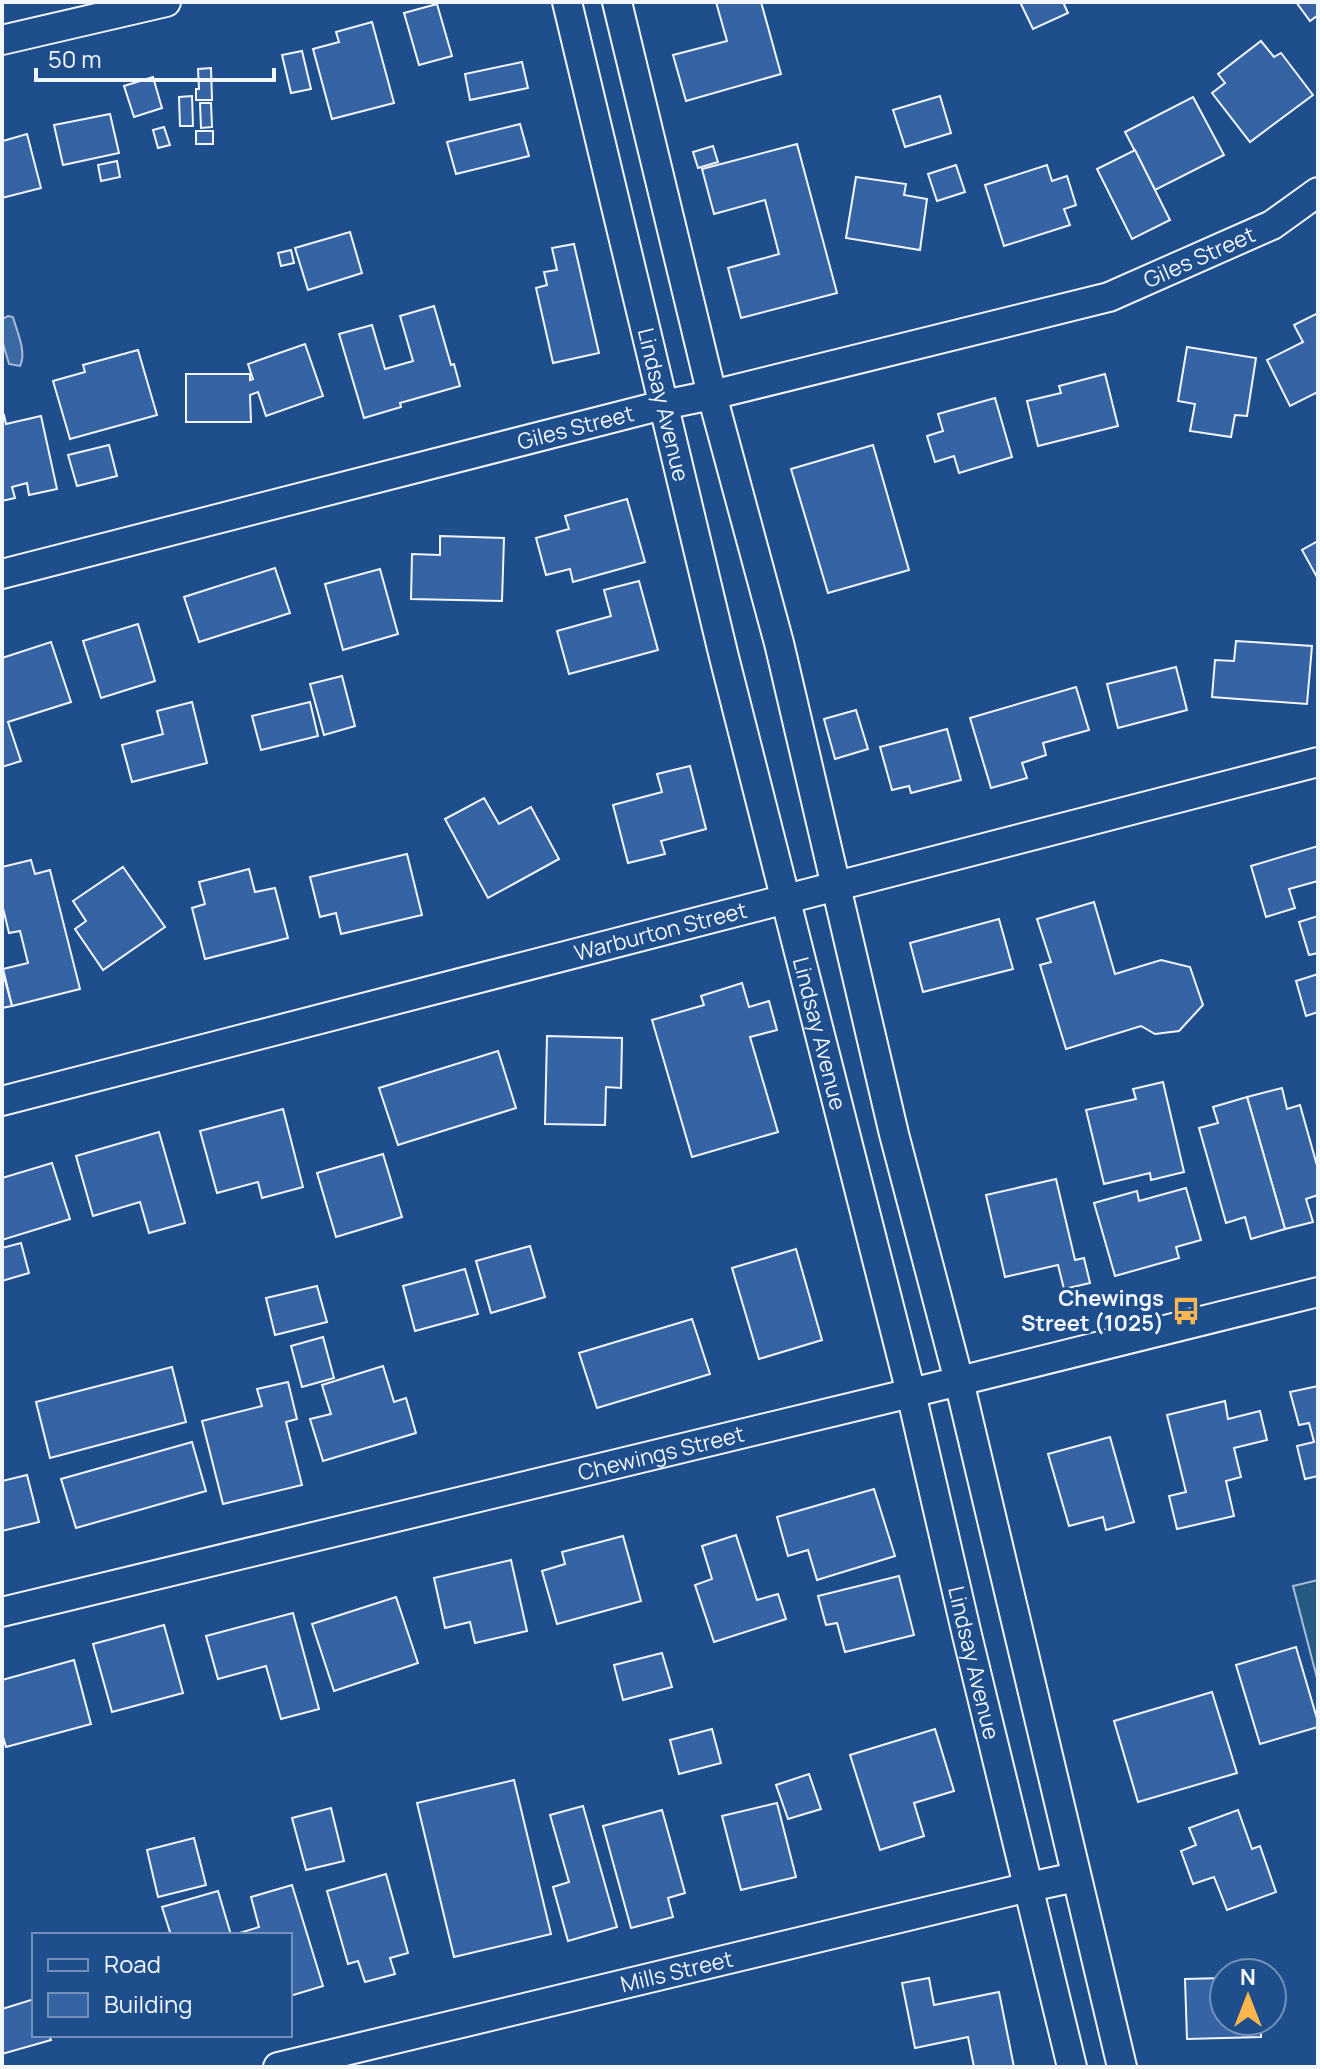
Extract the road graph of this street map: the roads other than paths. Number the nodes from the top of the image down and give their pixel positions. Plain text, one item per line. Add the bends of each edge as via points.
1 (166, 2) edge
2 (567, 2) edge
3 (617, 2) edge
4 (2, 40) edge
5 (1318, 192) edge
6 (712, 395) junction
7 (663, 405) junction
8 (2, 574) edge
9 (1318, 762) edge
10 (836, 885) junction
11 (787, 898) junction
12 (2, 1101) edge
13 (1318, 1292) edge
14 (959, 1381) junction
15 (911, 1393) junction
16 (2, 1612) edge
17 (1076, 1877) junction
18 (1029, 1887) junction
19 (278, 2067) edge
20 (1072, 2067) edge
21 (1122, 2067) edge

1 - 4 street
2 - 7 street, Lindsay Avenue
3 - 6 street
5 - 6 street, Giles Street via 1272,225 1109,297
6 - 7 street, Giles Street
6 - 10 street via 779,643
7 - 8 street, Giles Street
7 - 11 street, Lindsay Avenue
9 - 10 street, Warburton Street
10 - 11 street, Warburton Street
10 - 14 street
11 - 12 street, Warburton Street
11 - 15 street, Lindsay Avenue
13 - 14 street, Chewings Street
14 - 15 street, Chewings Street
14 - 17 street
15 - 16 street, Chewings Street
15 - 18 street, Lindsay Avenue
17 - 18 street, Mills Street
17 - 21 street
18 - 19 street, Mills Street
18 - 20 street, Lindsay Avenue

